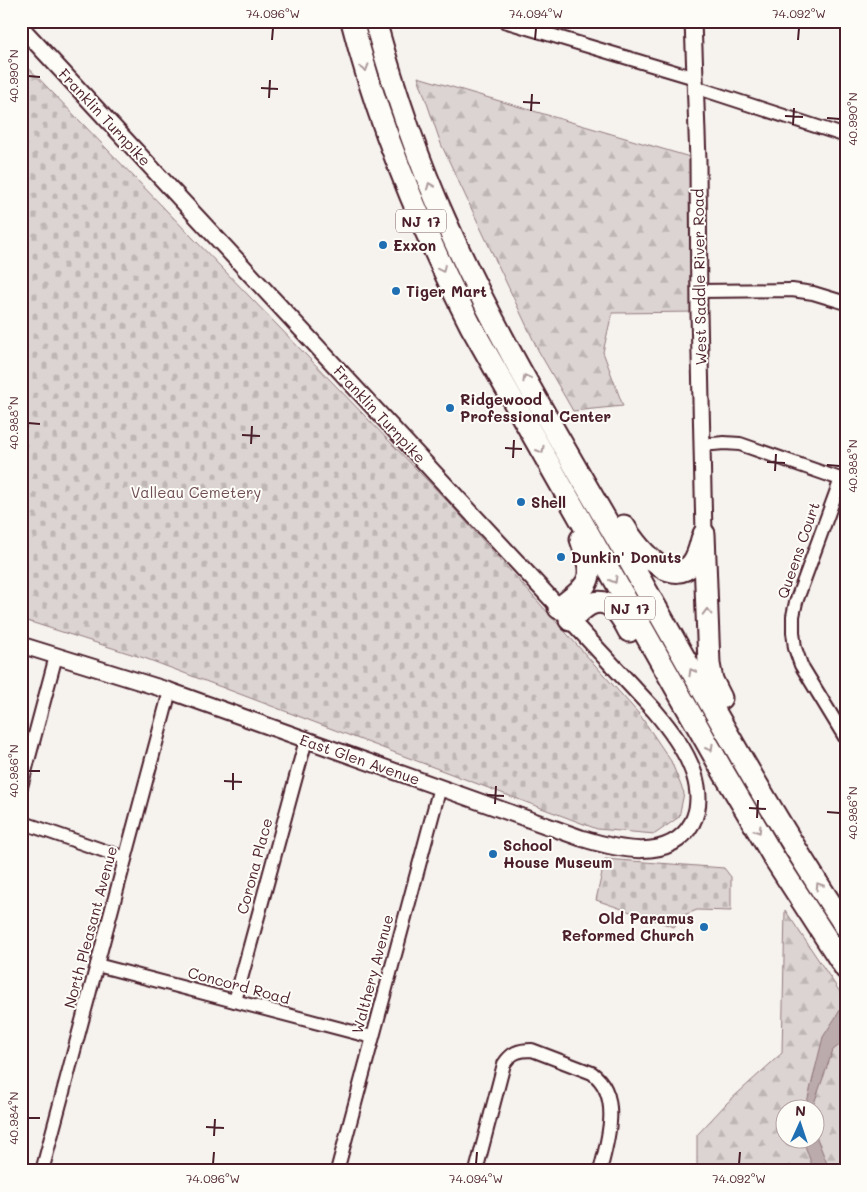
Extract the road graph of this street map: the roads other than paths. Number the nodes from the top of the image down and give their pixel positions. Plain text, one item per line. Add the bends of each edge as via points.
1 (352, 21) edge
2 (375, 21) edge
3 (504, 21) edge
4 (693, 21) edge
5 (21, 27) edge
6 (695, 83) junction
7 (846, 136) edge
8 (699, 291) junction
9 (846, 303) edge
10 (702, 445) junction
11 (571, 458) junction
12 (843, 480) edge
13 (564, 492) junction
14 (704, 534) junction
15 (565, 614) junction
16 (21, 644) edge
17 (56, 656) junction
18 (170, 691) junction
19 (696, 724) junction
20 (846, 739) edge
21 (306, 740) junction
22 (21, 787) edge
23 (440, 787) junction
24 (760, 790) junction
25 (693, 821) joint
26 (21, 822) edge
27 (125, 858) junction
28 (846, 927) edge
29 (97, 965) junction
30 (844, 967) edge
31 (235, 1001) junction
32 (372, 1037) junction
33 (603, 1170) edge
34 (43, 1171) edge
35 (337, 1171) edge
36 (476, 1171) edge

1 -> 13 highway, NJ 17 via 383,125 429,240 480,342
11 -> 2 highway, NJ 17 via 487,307 445,221 410,132
3 - 6 street
4 - 6 street, West Saddle River Road
5 - 15 street, Franklin Turnpike
6 - 7 street
6 - 8 street, West Saddle River Road
8 - 9 street via 792,290
8 - 10 street, West Saddle River Road
10 - 12 street via 740,444
10 - 14 street, West Saddle River Road
11 - 14 highway via 634,542 648,558 663,568 680,571 690,566
24 -> 11 highway, NJ 17
12 - 20 street, Queens Court via 796,602 793,632 801,665
13 - 15 highway via 590,569 584,588
13 -> 19 highway, NJ 17
24 -> 14 highway via 738,726 710,672
15 - 19 highway via 594,603 614,610 626,624 652,670
15 - 25 street, Franklin Turnpike via 644,698 679,744 696,782 698,805
16 - 17 street, East Glen Avenue
17 - 18 street, East Glen Avenue
17 - 22 street
18 - 21 street, East Glen Avenue
18 - 27 street, North Pleasant Avenue
19 -> 30 highway, NJ 17 via 758,831
21 - 23 street, East Glen Avenue
21 - 31 street, Corona Place
23 - 25 street, East Glen Avenue via 581,838 630,849 671,844 686,832
23 - 32 street, Walthery Avenue
28 -> 24 highway, NJ 17
26 - 27 street
27 - 29 street, North Pleasant Avenue
29 - 31 street, Concord Road
29 - 34 street, North Pleasant Avenue
31 - 32 street, Concord Road
32 - 35 street, Walthery Avenue
33 - 36 street via 609,1139 610,1104 600,1078 532,1050 522,1050 514,1052 504,1064

